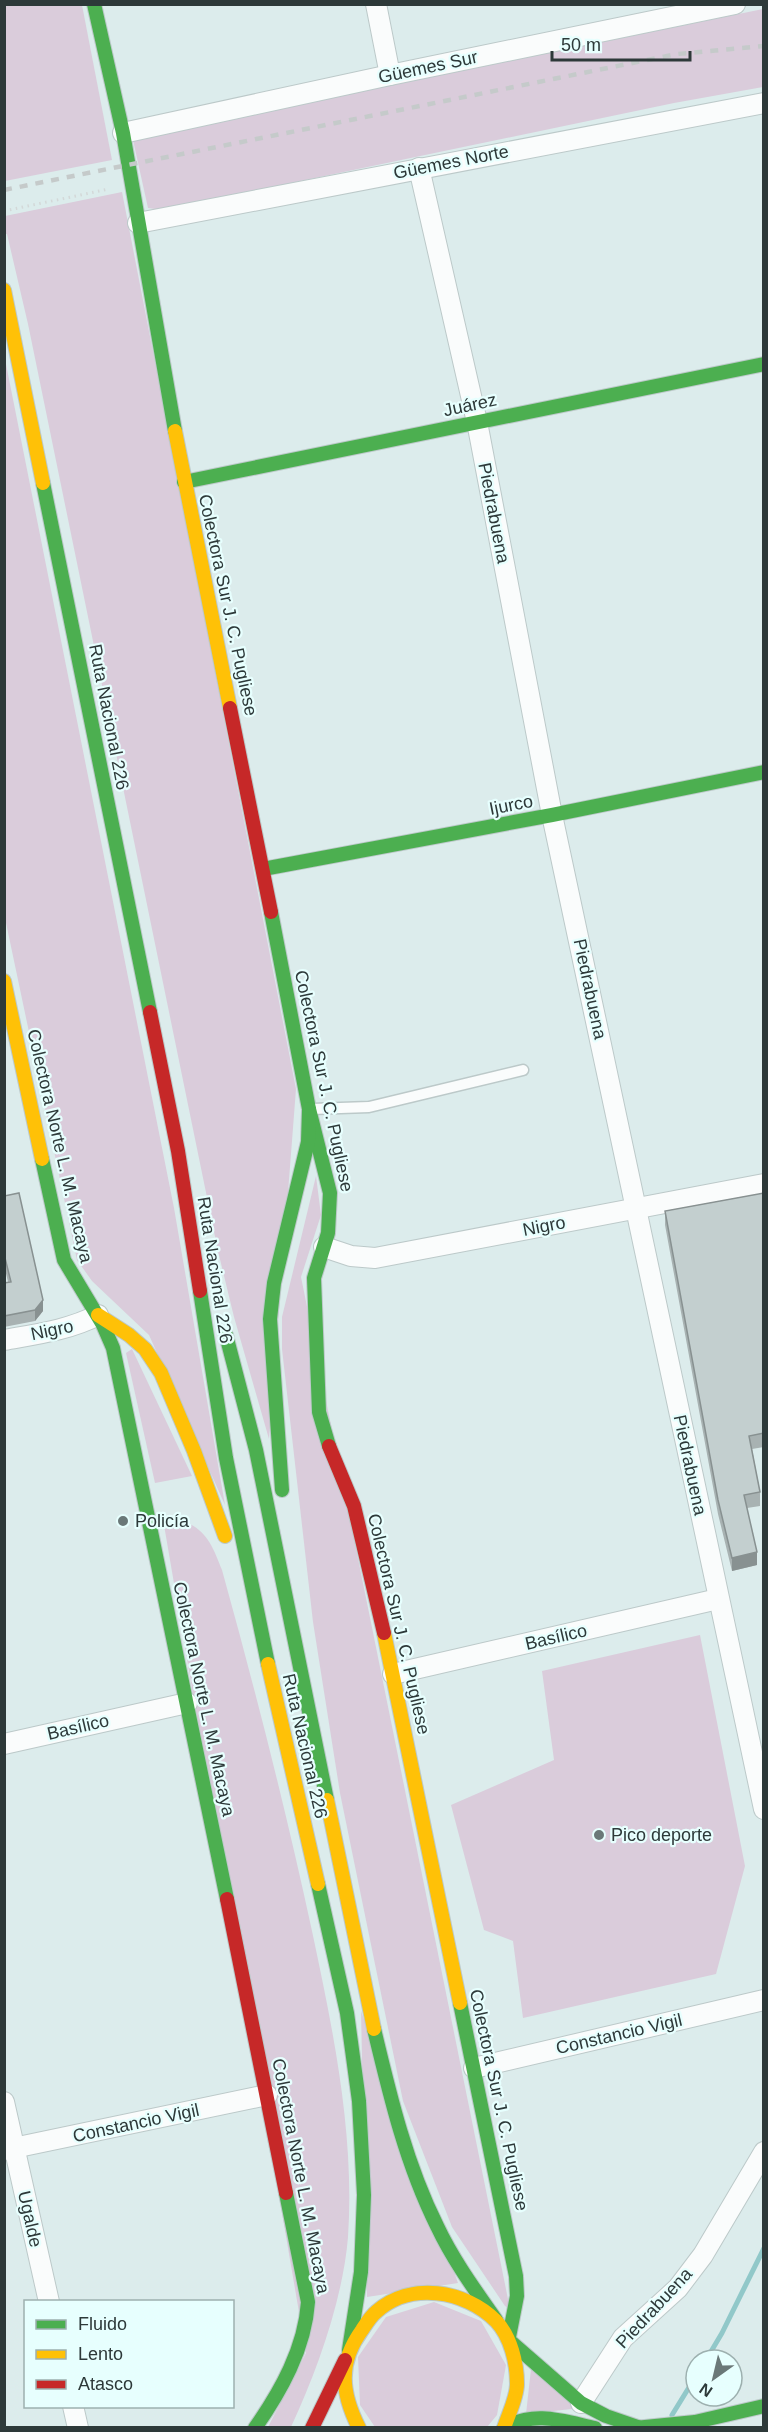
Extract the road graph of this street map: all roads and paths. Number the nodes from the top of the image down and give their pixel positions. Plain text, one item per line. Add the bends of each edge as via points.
1 (94, 4) edge
2 (376, 4) edge
3 (735, 4) edge
4 (390, 75) junction
5 (764, 103) edge
6 (123, 133) junction
7 (419, 168) junction
8 (132, 184) junction
9 (4, 211) edge
10 (138, 223) junction
11 (4, 290) edge
12 (764, 364) edge
13 (477, 422) junction
14 (184, 482) junction
15 (764, 772) edge
16 (552, 815) junction
17 (263, 869) junction
18 (4, 981) edge
19 (522, 1070) dead end
20 (309, 1109) junction
21 (178, 1151) junction
22 (764, 1184) edge
23 (637, 1209) junction
24 (324, 1247) junction
25 (214, 1289) dead end
26 (98, 1315) junction
27 (223, 1323) dead end
28 (4, 1340) edge
29 (718, 1599) junction
30 (294, 1647) junction
31 (266, 1656) junction
32 (393, 1674) junction
33 (187, 1703) junction
34 (4, 1744) edge
35 (764, 1809) edge
36 (764, 2000) edge
37 (474, 2068) junction
38 (267, 2095) junction
39 (4, 2102) edge
40 (9, 2149) edge
41 (764, 2152) edge
42 (49, 2300) edge
43 (496, 2320) junction
44 (510, 2340) junction
45 (348, 2354) junction
46 (581, 2403) junction
47 (764, 2406) edge
48 (73, 2408) edge
49 (78, 2427) edge
50 (255, 2427) edge
51 (312, 2427) edge
52 (359, 2427) edge
53 (504, 2427) edge
54 (595, 2427) edge
55 (636, 2427) edge

1 - 6 main road, Colectora Sur J. C. Pugliese
2 - 4 street
3 - 4 street, Güemes Sur
4 - 6 street, Güemes Sur
5 - 7 street, Güemes Norte
6 - 8 main road, Colectora Sur J. C. Pugliese
7 - 10 street, Güemes Norte
7 - 13 street, Piedrabuena
8 - 9 path
8 - 10 main road, Colectora Sur J. C. Pugliese
10 - 14 main road, Colectora Sur J. C. Pugliese
11 - 21 main road, Ruta Nacional 226
12 - 13 main road, Juárez
13 - 14 main road, Juárez
13 - 16 street, Piedrabuena
14 - 17 main road, Colectora Sur J. C. Pugliese
15 - 16 main road, Ijurco
16 - 17 main road, Ijurco
16 - 23 street, Piedrabuena
17 - 20 main road, Colectora Sur J. C. Pugliese
18 - 26 main road, Colectora Norte L. M. Macaya via 64,1260 72,1280
19 - 20 lane via 369,1107
20 - 24 main road, Colectora Sur J. C. Pugliese via 330,1193
20 - 30 main road via 306,1152 274,1283 270,1319
21 - 25 main road, Ruta Nacional 226
21 - 31 main road, Ruta Nacional 226 via 226,1458
22 - 23 street, Nigro
23 - 24 street, Nigro via 375,1258 351,1256
23 - 29 street, Piedrabuena
24 - 32 main road, Colectora Sur J. C. Pugliese via 314,1278 319,1412 361,1527
26 - 28 street, Nigro via 64,1328
26 - 31 main road via 145,1349 161,1373 194,1451
26 - 33 main road, Colectora Norte L. M. Macaya via 112,1348
27 - 30 main road, Ruta Nacional 226 via 256,1450
29 - 32 street, Basílico
29 - 35 street, Piedrabuena
30 - 43 main road, Ruta Nacional 226 via 370,2013 398,2124 432,2215
31 - 45 main road, Ruta Nacional 226 via 347,2013 359,2100 364,2235
32 - 37 main road, Colectora Sur J. C. Pugliese
33 - 34 street, Basílico
33 - 38 main road, Colectora Norte L. M. Macaya
36 - 37 street, Constancio Vigil
37 - 44 main road, Colectora Sur J. C. Pugliese via 516,2276
38 - 40 street, Constancio Vigil
38 - 50 main road, Colectora Norte L. M. Macaya via 309,2312 302,2342
39 - 40 street, Ugalde
40 - 42 street, Ugalde
41 - 46 street, Piedrabuena via 703,2255 678,2288 623,2338
43 - 44 main road, Ruta Nacional 226
43 - 45 main road, Ruta Nacional 226 via 478,2305 458,2296 436,2291 413,2293 392,2300 373,2313 358,2330
44 - 46 main road
44 - 53 main road, Ruta Nacional 226 via 518,2386
45 - 51 main road
45 - 52 main road, Ruta Nacional 226 via 346,2395
46 - 55 main road
47 - 55 main road via 695,2422
48 - 49 street
53 - 54 main road via 542,2417

